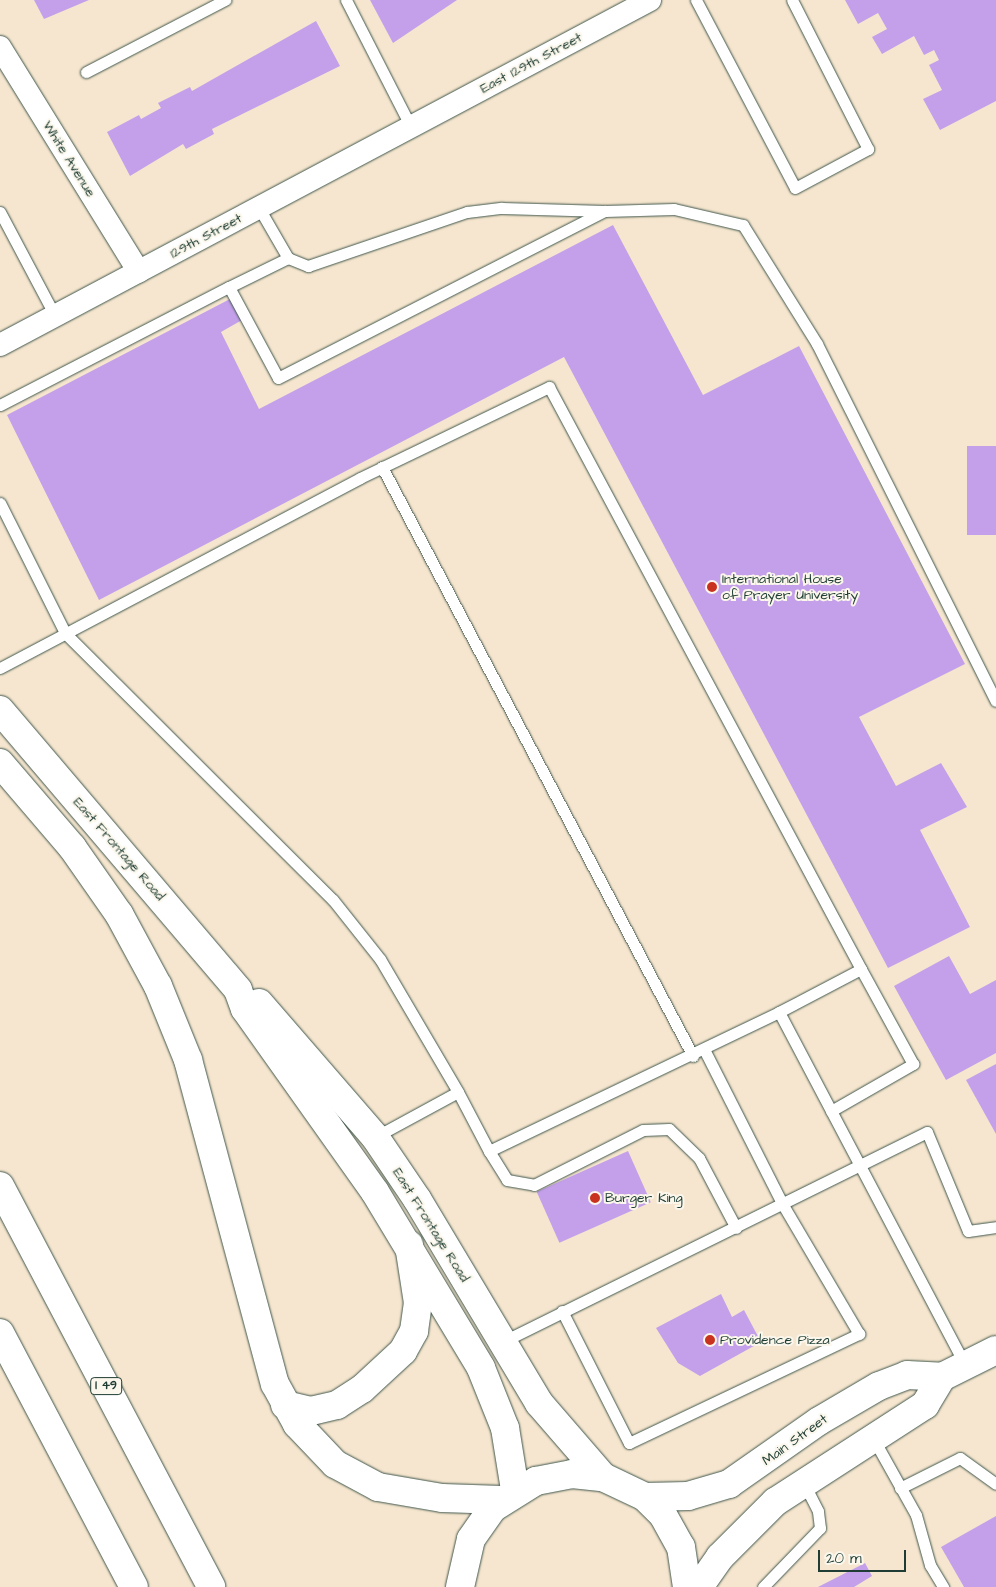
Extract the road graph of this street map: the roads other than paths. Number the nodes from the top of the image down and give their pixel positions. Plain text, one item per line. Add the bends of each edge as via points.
1 (225, 0) edge
2 (346, 0) edge
3 (650, 0) edge
4 (696, 0) edge
5 (792, 0) edge
6 (0, 47) edge
7 (86, 72) dead end
8 (411, 127) junction
9 (259, 208) junction
10 (605, 211) junction
11 (0, 212) edge
12 (288, 258) junction
13 (139, 272) junction
14 (229, 287) junction
15 (55, 316) junction
16 (0, 345) edge
17 (0, 405) edge
18 (382, 468) junction
19 (0, 503) edge
20 (65, 633) junction
21 (0, 668) edge
22 (996, 701) edge
23 (0, 710) edge
24 (0, 762) edge
25 (861, 969) junction
26 (238, 990) junction
27 (779, 1012) junction
28 (705, 1050) junction
29 (693, 1056) junction
30 (458, 1092) junction
31 (831, 1111) junction
32 (375, 1137) junction
33 (489, 1151) junction
34 (860, 1167) junction
35 (0, 1186) edge
36 (783, 1205) junction
37 (996, 1227) edge
38 (736, 1228) junction
39 (409, 1245) junction
40 (562, 1311) junction
41 (0, 1334) edge
42 (502, 1342) junction
43 (996, 1350) edge
44 (953, 1371) junction
45 (285, 1405) junction
46 (872, 1436) junction
47 (603, 1477) junction
48 (803, 1480) junction
49 (996, 1484) edge
50 (900, 1488) junction
51 (509, 1495) junction
52 (645, 1498) junction
53 (461, 1576) edge
54 (134, 1587) edge
55 (211, 1587) edge
56 (444, 1587) edge
57 (687, 1587) edge
58 (698, 1587) edge
59 (763, 1587) edge
60 (943, 1587) edge

1 - 7 lane
2 - 8 lane
3 - 8 street, East 129th Street
4 - 5 lane via 795,188 868,149
6 - 13 street, White Avenue
8 - 9 street, 129th Street
9 - 12 lane
9 - 13 street, 129th Street
10 - 12 lane via 502,208 467,212 308,266
10 - 14 lane via 278,378
10 - 22 lane via 674,209 743,225 817,344
11 - 15 lane
12 - 14 lane
13 - 15 street, 129th Street
14 - 17 lane
15 - 16 street, 129th Street
18 - 20 lane
18 - 25 lane via 549,387
18 - 29 lane
19 - 20 lane
20 - 21 lane
20 - 30 lane via 333,900 380,959
23 - 26 main road, East Frontage Road
24 - 45 main road via 72,847 119,914 171,1015 188,1060 274,1384
25 - 27 lane
25 - 31 lane via 913,1064
26 - 32 main road, East Frontage Road via 255,999
26 - 39 main road, East Frontage Road via 244,1009
27 - 28 lane
27 - 31 lane
28 - 29 lane
28 - 36 lane
29 - 33 lane
30 - 32 lane
30 - 33 lane
31 - 34 lane
32 - 42 main road, East Frontage Road via 418,1199
33 - 38 lane via 507,1180 534,1185 643,1130 669,1128 698,1158
34 - 36 lane
34 - 37 lane via 927,1132 968,1231
34 - 44 lane
35 - 55 main road, I 49
36 - 38 lane
36 - 40 lane via 858,1334 629,1443
38 - 40 lane
39 - 45 main road via 418,1303 414,1331 403,1351 362,1389 338,1405 311,1411
39 - 51 main road, East Frontage Road via 495,1400
40 - 42 lane
41 - 54 main road
42 - 47 main road, East Frontage Road via 539,1403
43 - 44 main road, Main Street
44 - 46 main road via 925,1405
44 - 52 main road, Main Street via 907,1375 879,1386 819,1421 728,1484 688,1496
45 - 51 main road via 335,1464 378,1487 442,1498
46 - 48 main road
46 - 50 lane
47 - 51 main road via 550,1476
47 - 52 main road
48 - 58 main road via 747,1528
48 - 59 lane via 818,1511 820,1528
49 - 50 lane via 960,1458
50 - 60 lane via 916,1516 930,1565
51 - 53 main road via 483,1520
52 - 57 main road via 678,1540
53 - 56 main road

